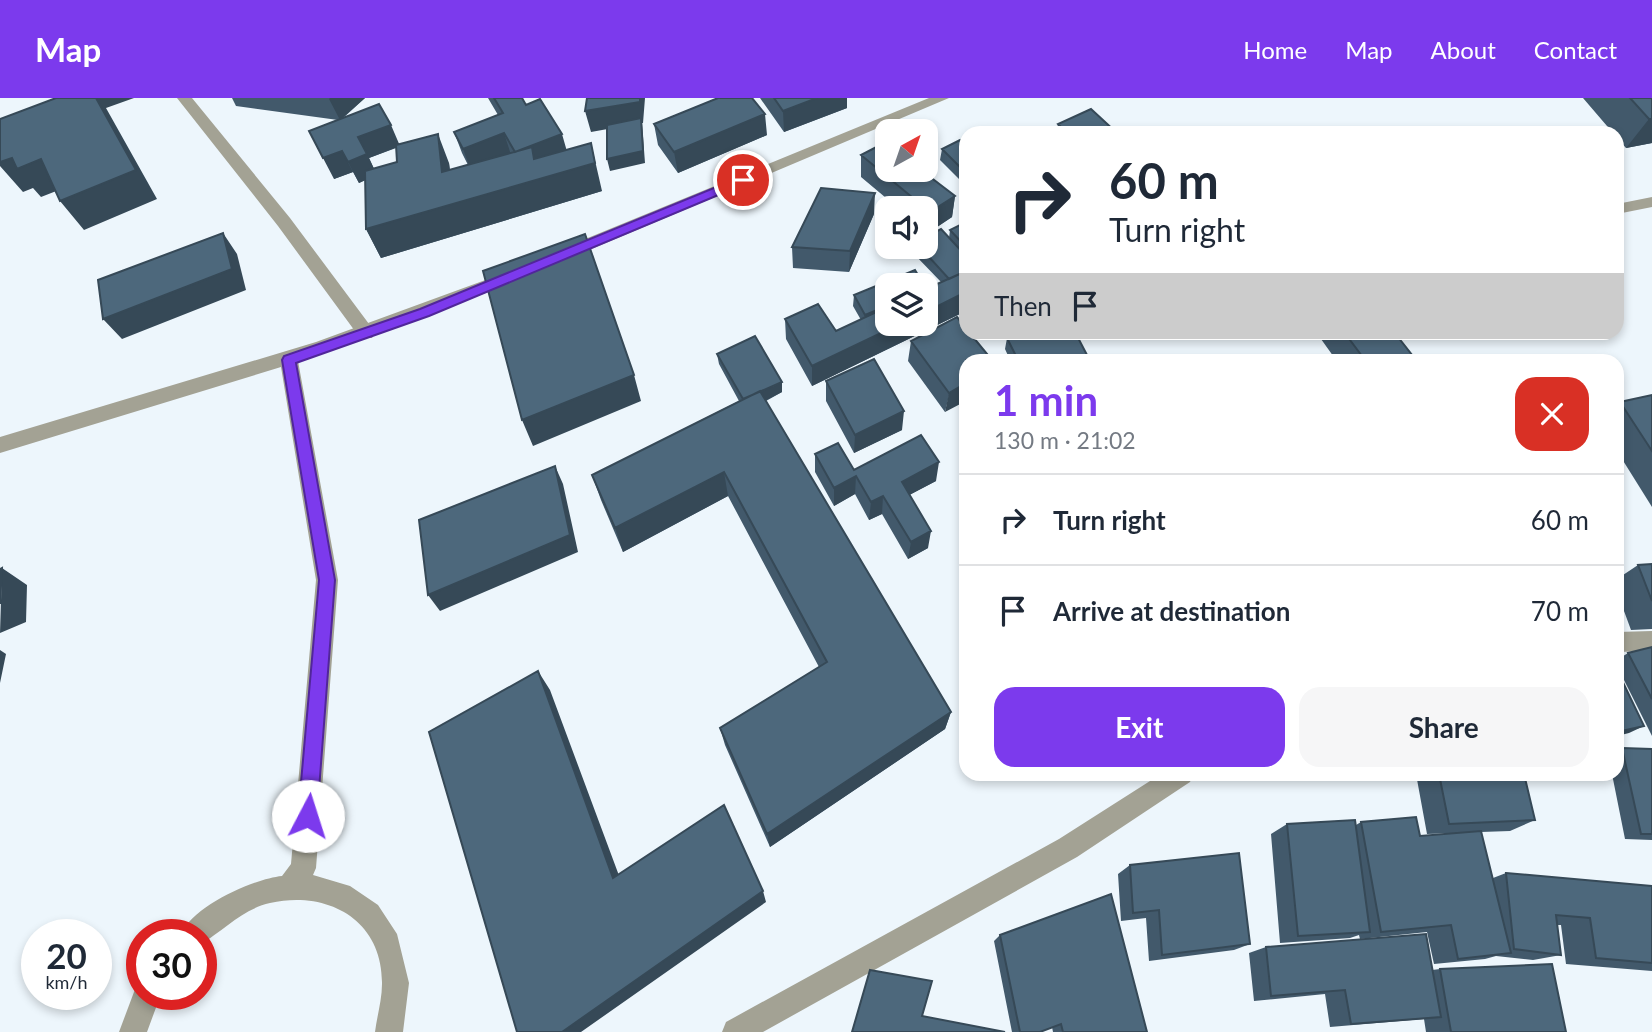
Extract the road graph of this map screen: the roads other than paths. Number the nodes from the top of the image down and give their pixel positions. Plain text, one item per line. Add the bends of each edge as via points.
1 (184, 98) edge
2 (897, 98) edge
3 (942, 98) edge
4 (890, 119) joint
5 (875, 125) edge
6 (1652, 202) edge
7 (1624, 208) edge
8 (550, 260) edge
9 (525, 271) edge
10 (366, 333) junction
11 (289, 360) junction
12 (0, 444) edge
13 (1652, 640) edge
14 (1624, 642) edge
15 (1171, 781) edge
16 (291, 886) junction
17 (211, 919) edge
18 (140, 1010) edge
19 (133, 1032) edge
20 (389, 1032) edge
21 (736, 1032) edge

1 - 10 street
2 - 4 street
3 - 4 street
5 - 8 street
6 - 7 street
9 - 10 street
10 - 11 street
11 - 12 street
11 - 16 street via 327,580 303,868
13 - 14 street
15 - 21 street via 1068,848
16 - 17 street via 249,896
16 - 20 street via 328,888 359,903 382,929 395,965 396,1006
18 - 19 street

